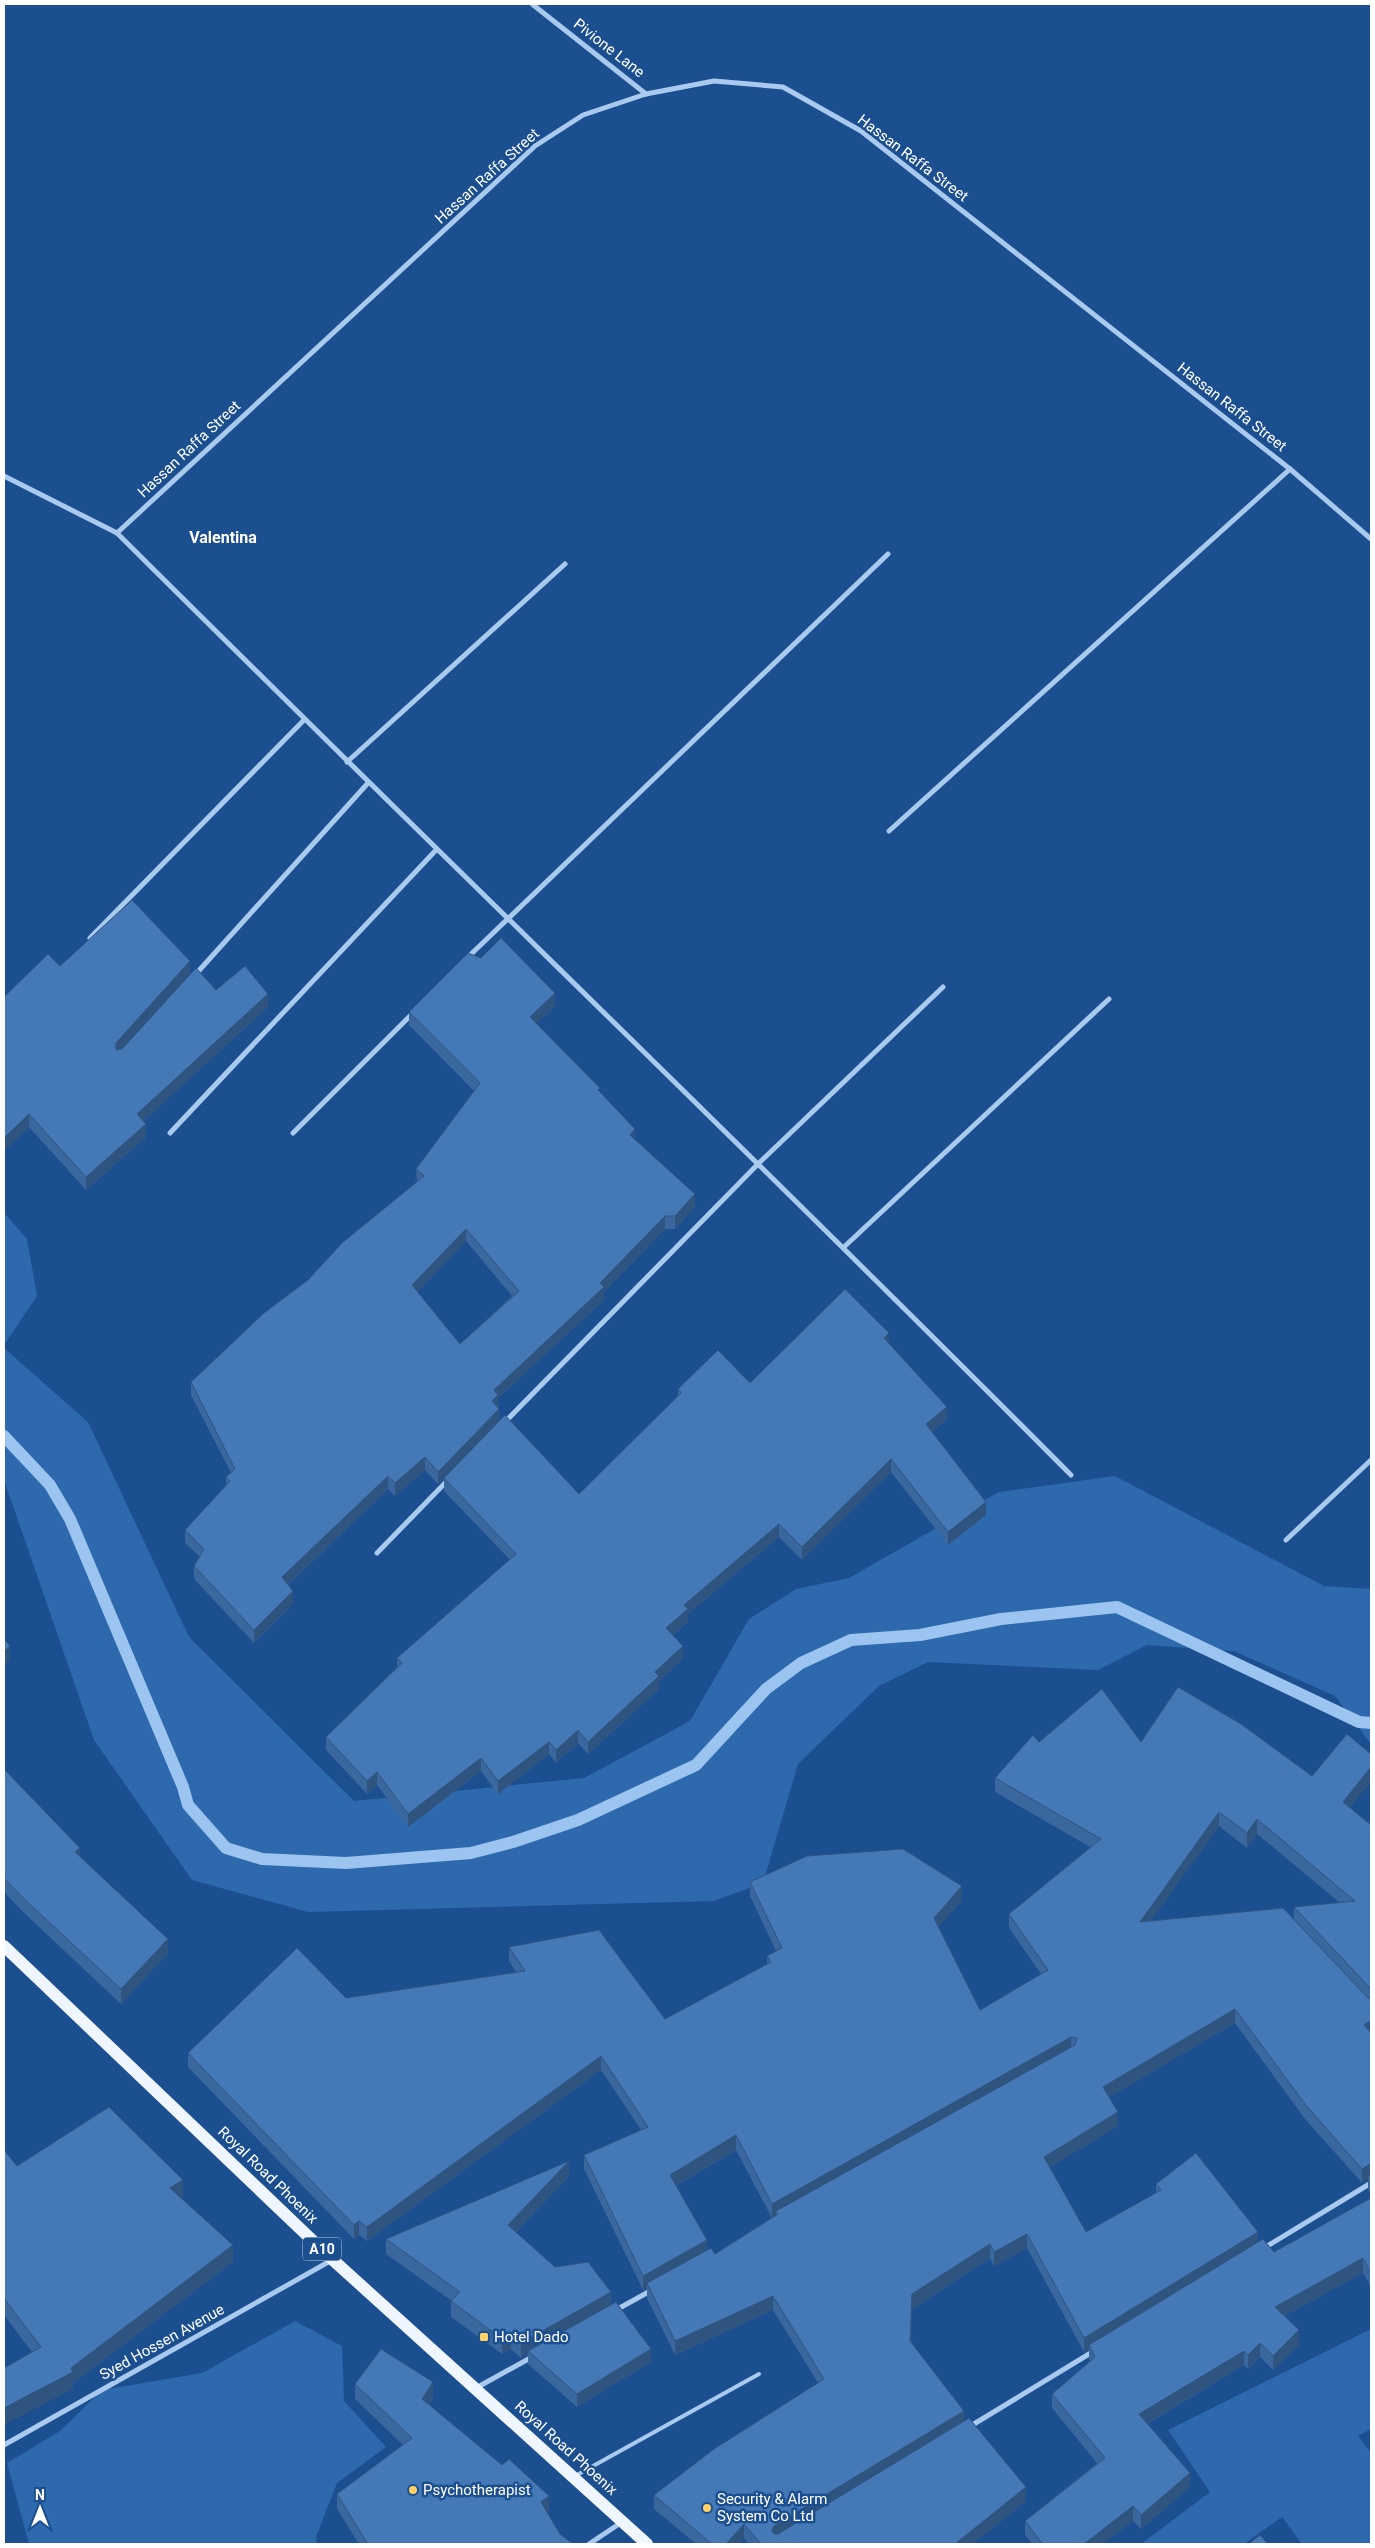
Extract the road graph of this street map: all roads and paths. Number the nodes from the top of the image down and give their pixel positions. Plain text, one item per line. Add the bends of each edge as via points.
1 (532, 4) edge
2 (646, 94) junction
3 (1290, 468) junction
4 (4, 476) edge
5 (117, 533) junction
6 (1371, 539) edge
7 (888, 554) dead end
8 (565, 564) dead end
9 (304, 720) junction
10 (347, 762) junction
11 (368, 783) junction
12 (889, 831) dead end
13 (437, 849) junction
14 (507, 918) junction
15 (84, 944) edge
16 (459, 967) edge
17 (191, 979) edge
18 (943, 987) dead end
19 (1109, 999) dead end
20 (417, 1008) edge
21 (170, 1133) dead end
22 (293, 1133) dead end
23 (759, 1163) junction
24 (844, 1247) junction
25 (502, 1425) edge
26 (1371, 1460) edge
27 (453, 1475) edge
28 (1071, 1475) dead end
29 (1286, 1540) dead end
30 (377, 1553) dead end
31 (4, 1946) edge
32 (1371, 2183) edge
33 (1261, 2250) edge
34 (333, 2260) junction
35 (658, 2287) edge
36 (606, 2316) edge
37 (1099, 2348) edge
38 (536, 2355) edge
39 (759, 2374) dead end
40 (476, 2388) junction
41 (963, 2431) edge
42 (4, 2445) edge
43 (573, 2477) junction
44 (622, 2522) junction
45 (589, 2544) edge
46 (647, 2544) edge

1 - 2 street, Pivione Lane
2 - 3 street, Hassan Raffa Street via 714,81 783,87 862,131
2 - 5 street, Hassan Raffa Street via 583,115 535,146
3 - 6 street, Hassan Raffa Street
3 - 12 street
4 - 5 street
5 - 9 street
7 - 14 street
8 - 10 street
9 - 10 street
9 - 15 street
10 - 11 street
11 - 13 street
11 - 17 street
13 - 14 street
13 - 21 street
14 - 16 street
14 - 23 street
18 - 23 street
19 - 24 street
20 - 22 street
23 - 24 street
23 - 25 street
24 - 28 street
26 - 29 street
27 - 30 street
31 - 34 main road, Royal Road Phoenix / A10
32 - 33 street
34 - 40 main road, Royal Road Phoenix / A10
34 - 42 street, Syed Hossen Avenue
35 - 36 street
37 - 41 street
38 - 40 street
39 - 43 lane
40 - 43 main road, Royal Road Phoenix / A10
43 - 44 main road, Royal Road Phoenix / A10
44 - 45 street
44 - 46 main road, Royal Road Phoenix / A10

